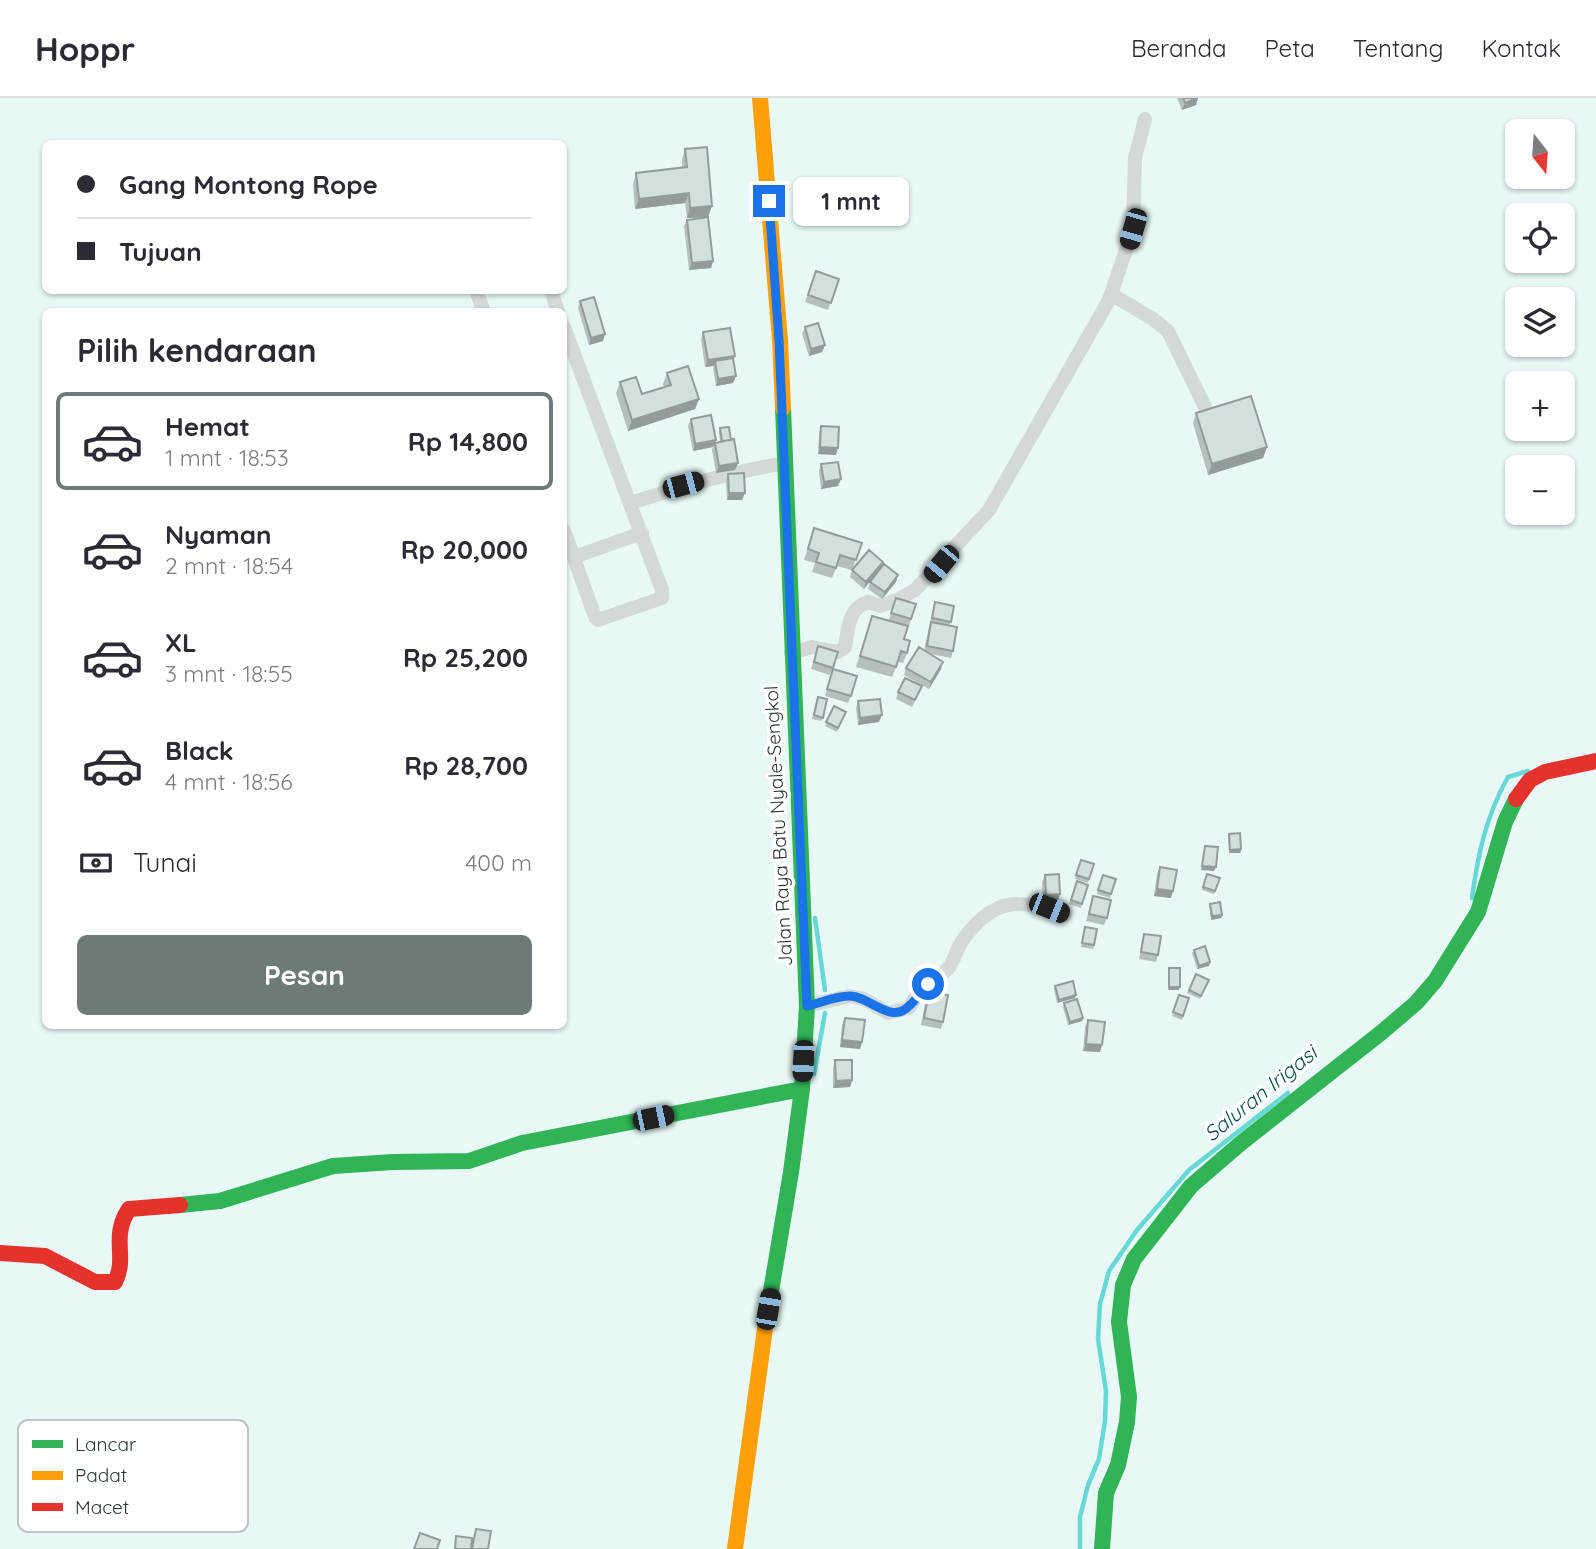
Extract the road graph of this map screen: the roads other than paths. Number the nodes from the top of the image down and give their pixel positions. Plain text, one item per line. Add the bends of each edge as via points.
1 (760, 98) edge
2 (1144, 119) dead end
3 (1111, 294) junction
4 (567, 335) edge
5 (1205, 407) edge
6 (785, 463) junction
7 (631, 503) junction
8 (642, 533) junction
9 (567, 538) edge
10 (574, 557) junction
11 (791, 653) junction
12 (1596, 761) edge
13 (1065, 915) dead end
14 (807, 1006) junction
15 (802, 1089) junction
16 (0, 1253) edge
17 (735, 1549) edge
18 (1101, 1549) edge

1 - 6 street, Jalan Raya Batu Nyale-Sengkol
2 - 3 street via 1135,158 1133,229
3 - 5 street via 1168,331
3 - 11 street via 989,510 915,590 890,603 867,602 856,609 845,647 838,652 812,647
4 - 7 street
6 - 7 street via 696,482
6 - 11 street, Jalan Raya Batu Nyale-Sengkol
7 - 8 street
8 - 10 street
8 - 10 street via 663,595 653,601 598,620
9 - 10 street
11 - 14 street, Jalan Raya Batu Nyale-Sengkol
12 - 18 street via 1545,772 1530,780 1505,822 1478,912 1435,981 1382,1032 1191,1186 1134,1259 1123,1285 1119,1322 1129,1398 1127,1422 1118,1465 1106,1493
13 - 14 street via 1033,904 1015,904 983,915 960,944 950,966 909,1008 888,1013 849,996
14 - 15 street, Jalan Raya Batu Nyale-Sengkol
15 - 16 street via 511,1145 469,1161 333,1166 220,1200 129,1209 117,1230 120,1275 115,1282 102,1285 46,1256
15 - 17 street, Jalan Raya Batu Nyale-Sengkol

